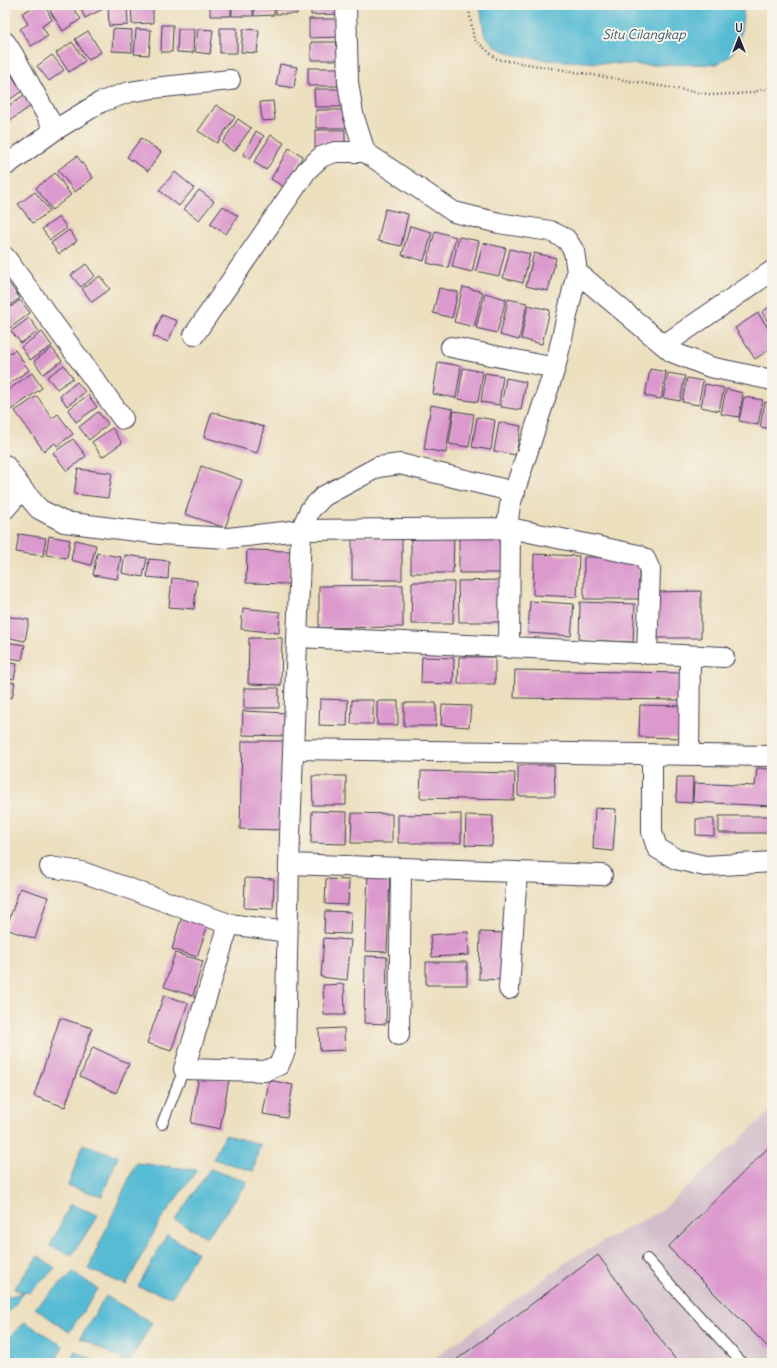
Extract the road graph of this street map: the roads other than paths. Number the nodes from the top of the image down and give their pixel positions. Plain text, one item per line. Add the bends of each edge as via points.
1 (346, 5) edge
2 (5, 42) edge
3 (230, 80) dead end
4 (55, 130) junction
5 (365, 152) junction
6 (5, 166) edge
7 (5, 257) edge
8 (772, 271) edge
9 (578, 272) junction
10 (194, 335) dead end
11 (664, 345) junction
12 (450, 347) dead end
13 (555, 368) junction
14 (772, 380) edge
15 (123, 419) dead end
16 (5, 465) edge
17 (22, 489) junction
18 (515, 492) junction
19 (5, 509) edge
20 (510, 528) junction
21 (301, 530) junction
22 (297, 637) junction
23 (509, 648) junction
24 (647, 654) junction
25 (690, 656) junction
26 (724, 657) dead end
27 (294, 749) junction
28 (652, 754) junction
29 (689, 755) junction
30 (772, 756) edge
31 (772, 862) edge
32 (289, 864) junction
33 (50, 866) dead end
34 (401, 868) junction
35 (517, 872) junction
36 (602, 875) dead end
37 (229, 924) junction
38 (287, 932) junction
39 (509, 989) dead end
40 (399, 1035) dead end
41 (184, 1069) junction
42 (162, 1124) dead end
43 (647, 1260) dead end
44 (742, 1363) edge

1 - 5 street via 348,82
2 - 4 street
3 - 4 street via 130,92 101,102
4 - 6 street
5 - 9 street via 454,212 499,223 550,231 566,239 574,251
5 - 10 street via 335,152 321,157 307,170
7 - 15 street
8 - 11 street
9 - 11 street
9 - 13 street
11 - 14 street via 672,352 710,367
12 - 13 street
13 - 18 street
16 - 17 street
17 - 19 street
17 - 21 street via 39,509 64,522 160,534 228,538
18 - 20 street via 508,519
18 - 21 street via 400,464 378,467 324,496 310,510
20 - 21 street
20 - 23 street
20 - 24 street via 638,555 645,559 650,570
21 - 22 street
22 - 23 street
22 - 27 street
23 - 24 street
24 - 25 street
25 - 26 street
25 - 29 street
27 - 28 street
27 - 32 street
28 - 29 street
28 - 31 street via 652,832 657,848 676,859 705,866
29 - 30 street
32 - 34 street
32 - 38 street
33 - 37 street via 82,872
34 - 35 street
34 - 40 street
35 - 36 street
35 - 39 street
37 - 38 street
37 - 41 street
38 - 41 street via 285,1051 279,1065 265,1071
41 - 42 lane
43 - 44 lane

